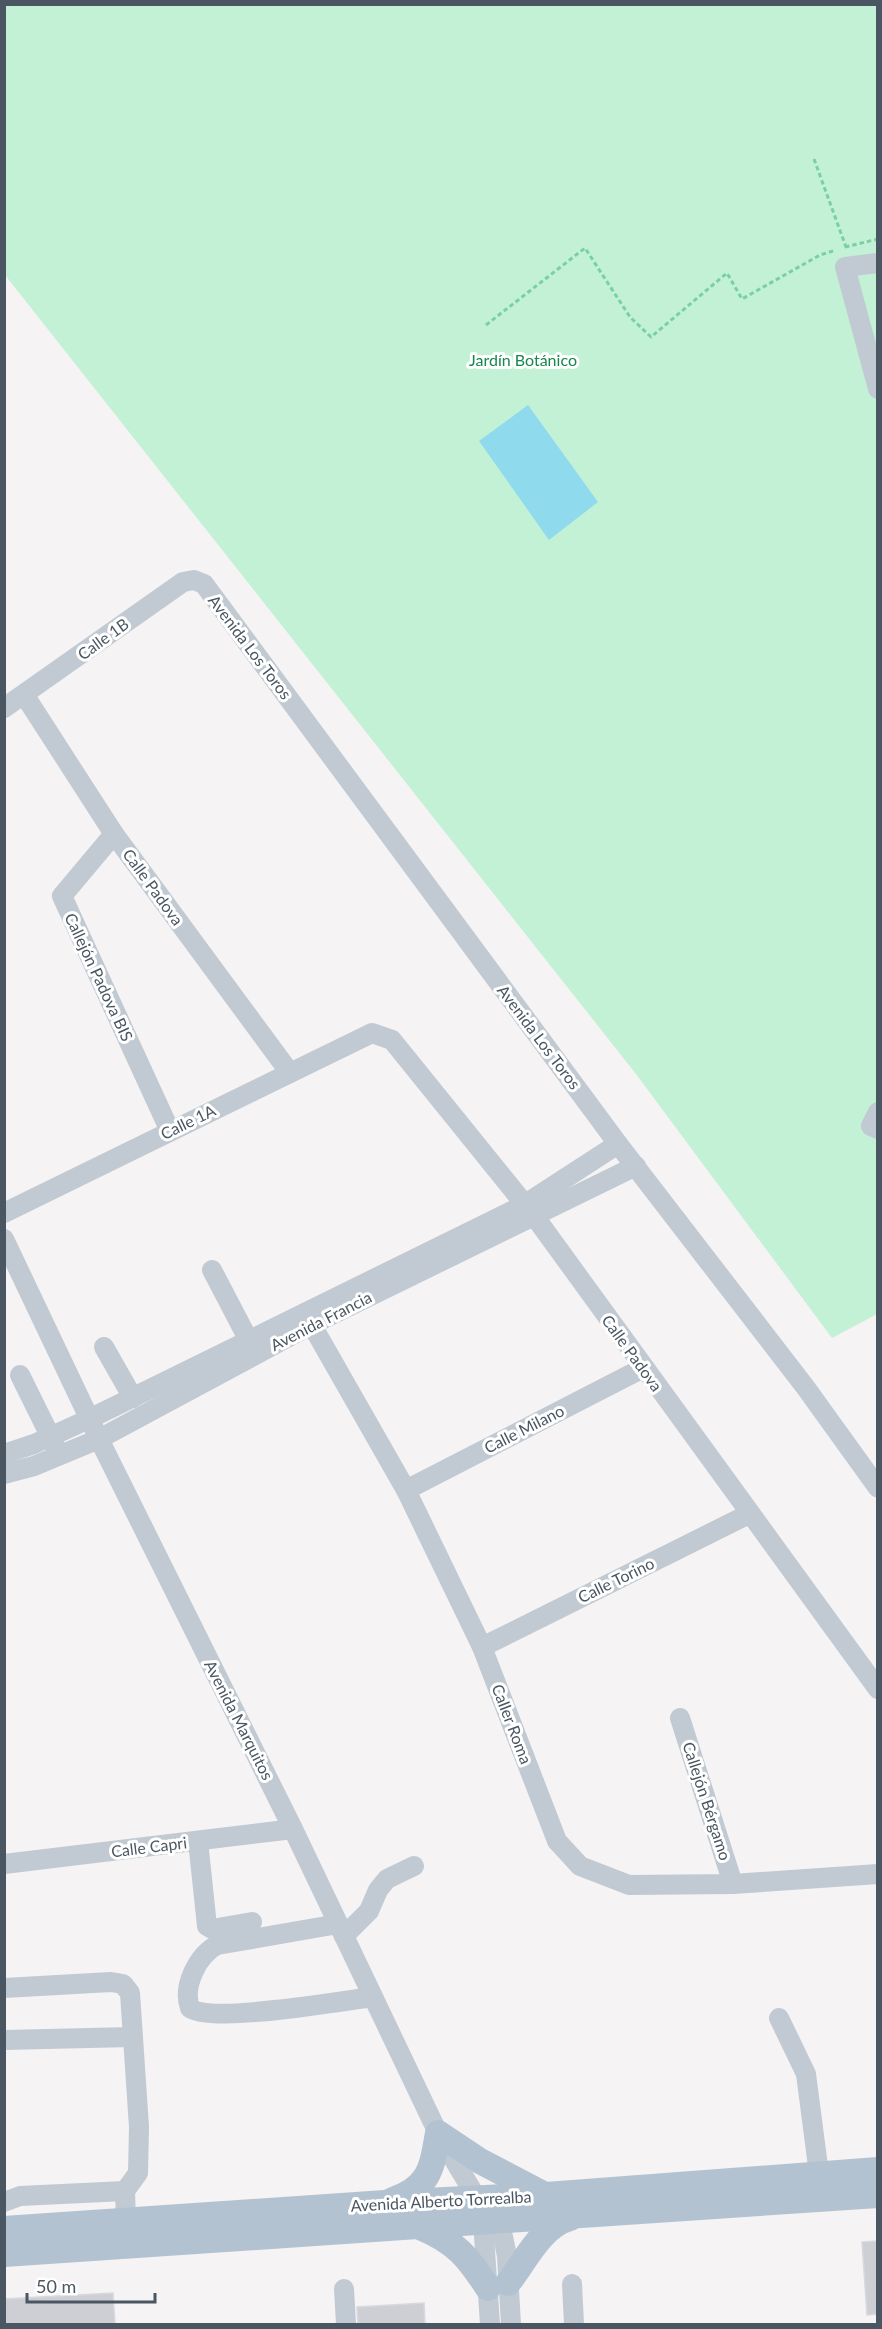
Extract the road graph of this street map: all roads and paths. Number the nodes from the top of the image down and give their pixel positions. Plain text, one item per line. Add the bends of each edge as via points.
1 (814, 159) dead end
2 (878, 239) edge
3 (846, 247) junction
4 (878, 263) edge
5 (486, 325) dead end
6 (878, 390) edge
7 (204, 584) joint
8 (25, 696) junction
9 (4, 708) edge
10 (114, 834) junction
11 (372, 1034) joint
12 (290, 1072) junction
13 (878, 1112) edge
14 (878, 1129) edge
15 (170, 1131) junction
16 (618, 1144) junction
17 (636, 1166) junction
18 (530, 1211) junction
19 (4, 1213) edge
20 (4, 1239) edge
21 (212, 1270) dead end
22 (308, 1319) junction
23 (249, 1341) junction
24 (104, 1347) dead end
25 (643, 1368) junction
26 (20, 1375) dead end
27 (133, 1398) junction
28 (89, 1419) junction
29 (50, 1437) junction
30 (99, 1439) junction
31 (4, 1454) edge
32 (60, 1455) junction
33 (4, 1474) edge
34 (878, 1488) edge
35 (406, 1490) junction
36 (749, 1514) junction
37 (482, 1647) junction
38 (878, 1689) edge
39 (680, 1718) dead end
40 (293, 1829) junction
41 (198, 1841) junction
42 (4, 1864) edge
43 (414, 1866) dead end
44 (878, 1874) edge
45 (734, 1884) junction
46 (252, 1922) dead end
47 (341, 1930) junction
48 (4, 1988) edge
49 (373, 1997) junction
50 (779, 2018) dead end
51 (132, 2037) junction
52 (4, 2040) edge
53 (438, 2133) junction
54 (878, 2170) edge
55 (819, 2174) junction
56 (125, 2191) junction
57 (546, 2195) junction
58 (878, 2195) edge
59 (4, 2202) edge
60 (385, 2203) junction
61 (487, 2209) junction
62 (574, 2216) junction
63 (126, 2222) junction
64 (420, 2227) junction
65 (4, 2229) edge
66 (4, 2254) edge
67 (572, 2284) dead end
68 (498, 2286) junction
69 (344, 2289) dead end
70 (346, 2325) edge
71 (490, 2325) edge
72 (511, 2325) edge
73 (574, 2325) edge

1 - 3 path
2 - 3 path
3 - 5 path via 820,255 742,299 727,273 651,337 630,317 585,248
4 - 6 street via 845,267
7 - 8 street, Calle 1B via 194,580 183,582
7 - 16 street, Avenida Los Toros
8 - 9 street, Calle 1B
8 - 10 street, Calle Padova
10 - 12 street, Calle Padova
10 - 15 street, Callejón Padova BIS via 62,896
11 - 12 street, Calle 1A
11 - 18 street, Calle Padova via 393,1040
12 - 15 street, Calle 1A
13 - 14 street via 870,1126
15 - 19 street, Calle 1A
16 - 17 street, Avenida Los Toros
16 - 18 street, Avenida Francia
17 - 18 street, Avenida Francia
17 - 34 street, Avenida Los Toros
18 - 22 street, Avenida Francia
18 - 25 street, Calle Padova
20 - 28 street, Avenida Marquitos
21 - 23 street
22 - 23 street, Avenida Francia
22 - 30 street, Avenida Francia
22 - 35 street, Caller Roma
23 - 27 street, Avenida Francia
24 - 27 street
25 - 35 street, Calle Milano
25 - 36 street, Calle Padova
26 - 29 street
27 - 28 street, Avenida Francia
28 - 29 street, Avenida Francia
28 - 30 street, Avenida Marquitos
29 - 31 street, Avenida Francia
29 - 32 street
30 - 32 street, Avenida Francia
30 - 40 street, Avenida Marquitos
32 - 33 street, Avenida Francia
35 - 37 street, Caller Roma
36 - 37 street, Calle Torino
36 - 38 street, Calle Padova
37 - 45 street, Caller Roma via 557,1841 580,1866 629,1885
39 - 45 street, Callejón Bérgamo
40 - 41 street, Calle Capri
40 - 47 street, Avenida Marquitos
41 - 42 street, Calle Capri
41 - 46 street via 207,1926 212,1929
43 - 47 street via 387,1880 369,1911
44 - 45 street, Caller Roma
47 - 49 street, Avenida Marquitos
47 - 49 street via 217,1945 198,1964 188,1992 190,2008 195,2012 229,2014
48 - 51 street via 123,1984 130,1993
49 - 53 street, Avenida Marquitos
50 - 55 street via 806,2074
51 - 52 street
51 - 56 street via 139,2127 138,2173
53 - 57 main road via 480,2161
53 - 60 main road via 434,2160 425,2179 410,2193
53 - 61 street, Avenida Marquitos
54 - 55 main road, Avenida Alberto Torrealba
55 - 57 main road, Avenida Alberto Torrealba
56 - 59 street via 20,2196
56 - 63 street
57 - 61 main road, Avenida Alberto Torrealba
58 - 62 main road, Avenida Alberto Torrealba
60 - 61 main road, Avenida Alberto Torrealba
60 - 63 main road, Avenida Alberto Torrealba
61 - 62 main road, Avenida Alberto Torrealba
61 - 64 main road, Avenida Alberto Torrealba
61 - 68 street
62 - 68 main road via 556,2222
63 - 65 main road, Avenida Alberto Torrealba
64 - 66 main road, Avenida Alberto Torrealba
64 - 68 main road via 461,2250
67 - 73 street
68 - 71 street
68 - 72 street
69 - 70 street

